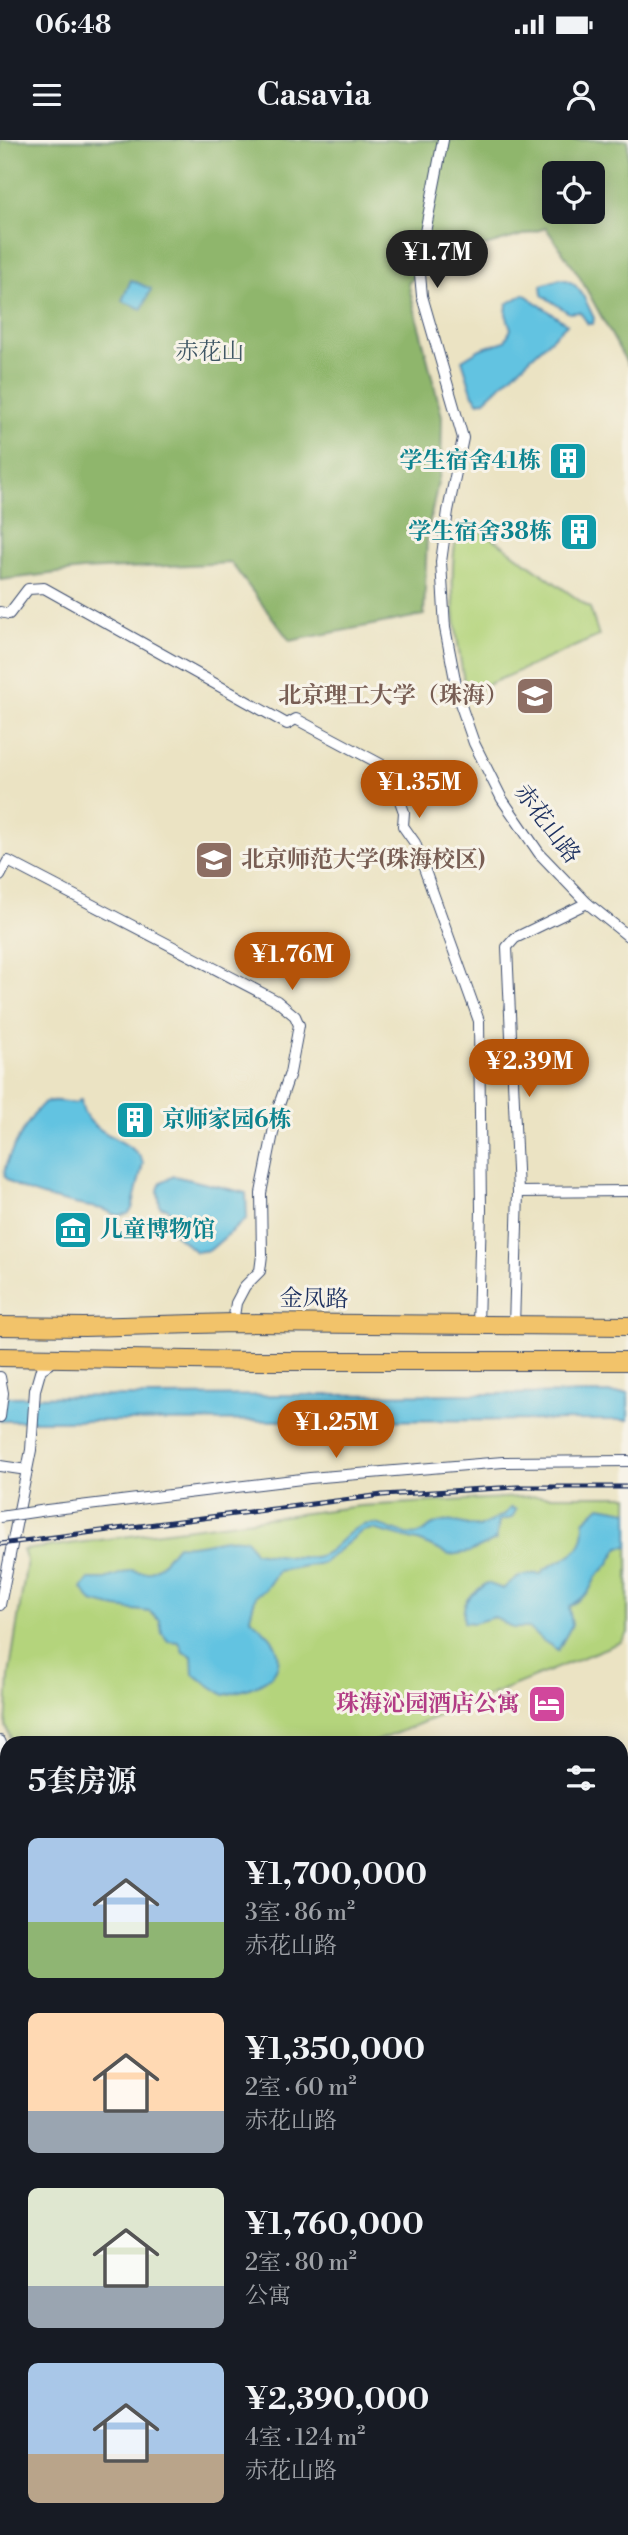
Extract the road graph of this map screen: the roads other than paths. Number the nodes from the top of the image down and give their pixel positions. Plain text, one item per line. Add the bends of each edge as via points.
1 (443, 140) edge
2 (0, 611) edge
3 (0, 876) edge
4 (587, 903) junction
5 (628, 936) edge
6 (628, 1191) edge
7 (518, 1192) junction
8 (233, 1323) junction
9 (0, 1326) edge
10 (478, 1326) junction
11 (514, 1326) junction
12 (628, 1326) edge
13 (0, 1357) edge
14 (63, 1358) junction
15 (628, 1361) edge
16 (0, 1377) edge
17 (0, 1418) edge
18 (628, 1461) edge
19 (0, 1466) edge
20 (27, 1470) junction
21 (0, 1517) edge
22 (0, 1605) edge

1 - 4 street, 赤花山路 via 419,263 422,296 463,438 441,562 445,628 459,700 502,799 540,853
2 - 10 street via 9,614 28,589 44,588 287,724 296,719 388,768 404,812 403,826 415,843 479,1021
3 - 8 street via 8,861 277,1000 295,1016 299,1025 290,1073 261,1193 260,1272 236,1303
4 - 5 street, 赤花山路
4 - 7 street via 507,947
6 - 7 street
7 - 11 street
8 - 9 highway, 金凤路
8 - 10 highway, 金凤路
10 - 11 highway, 金凤路
11 - 12 highway, 金凤路
13 - 14 highway
14 - 15 highway
14 - 20 street via 41,1369
16 - 17 street
18 - 21 street, bridge via 503,1462 310,1478
19 - 20 street
20 - 22 street

